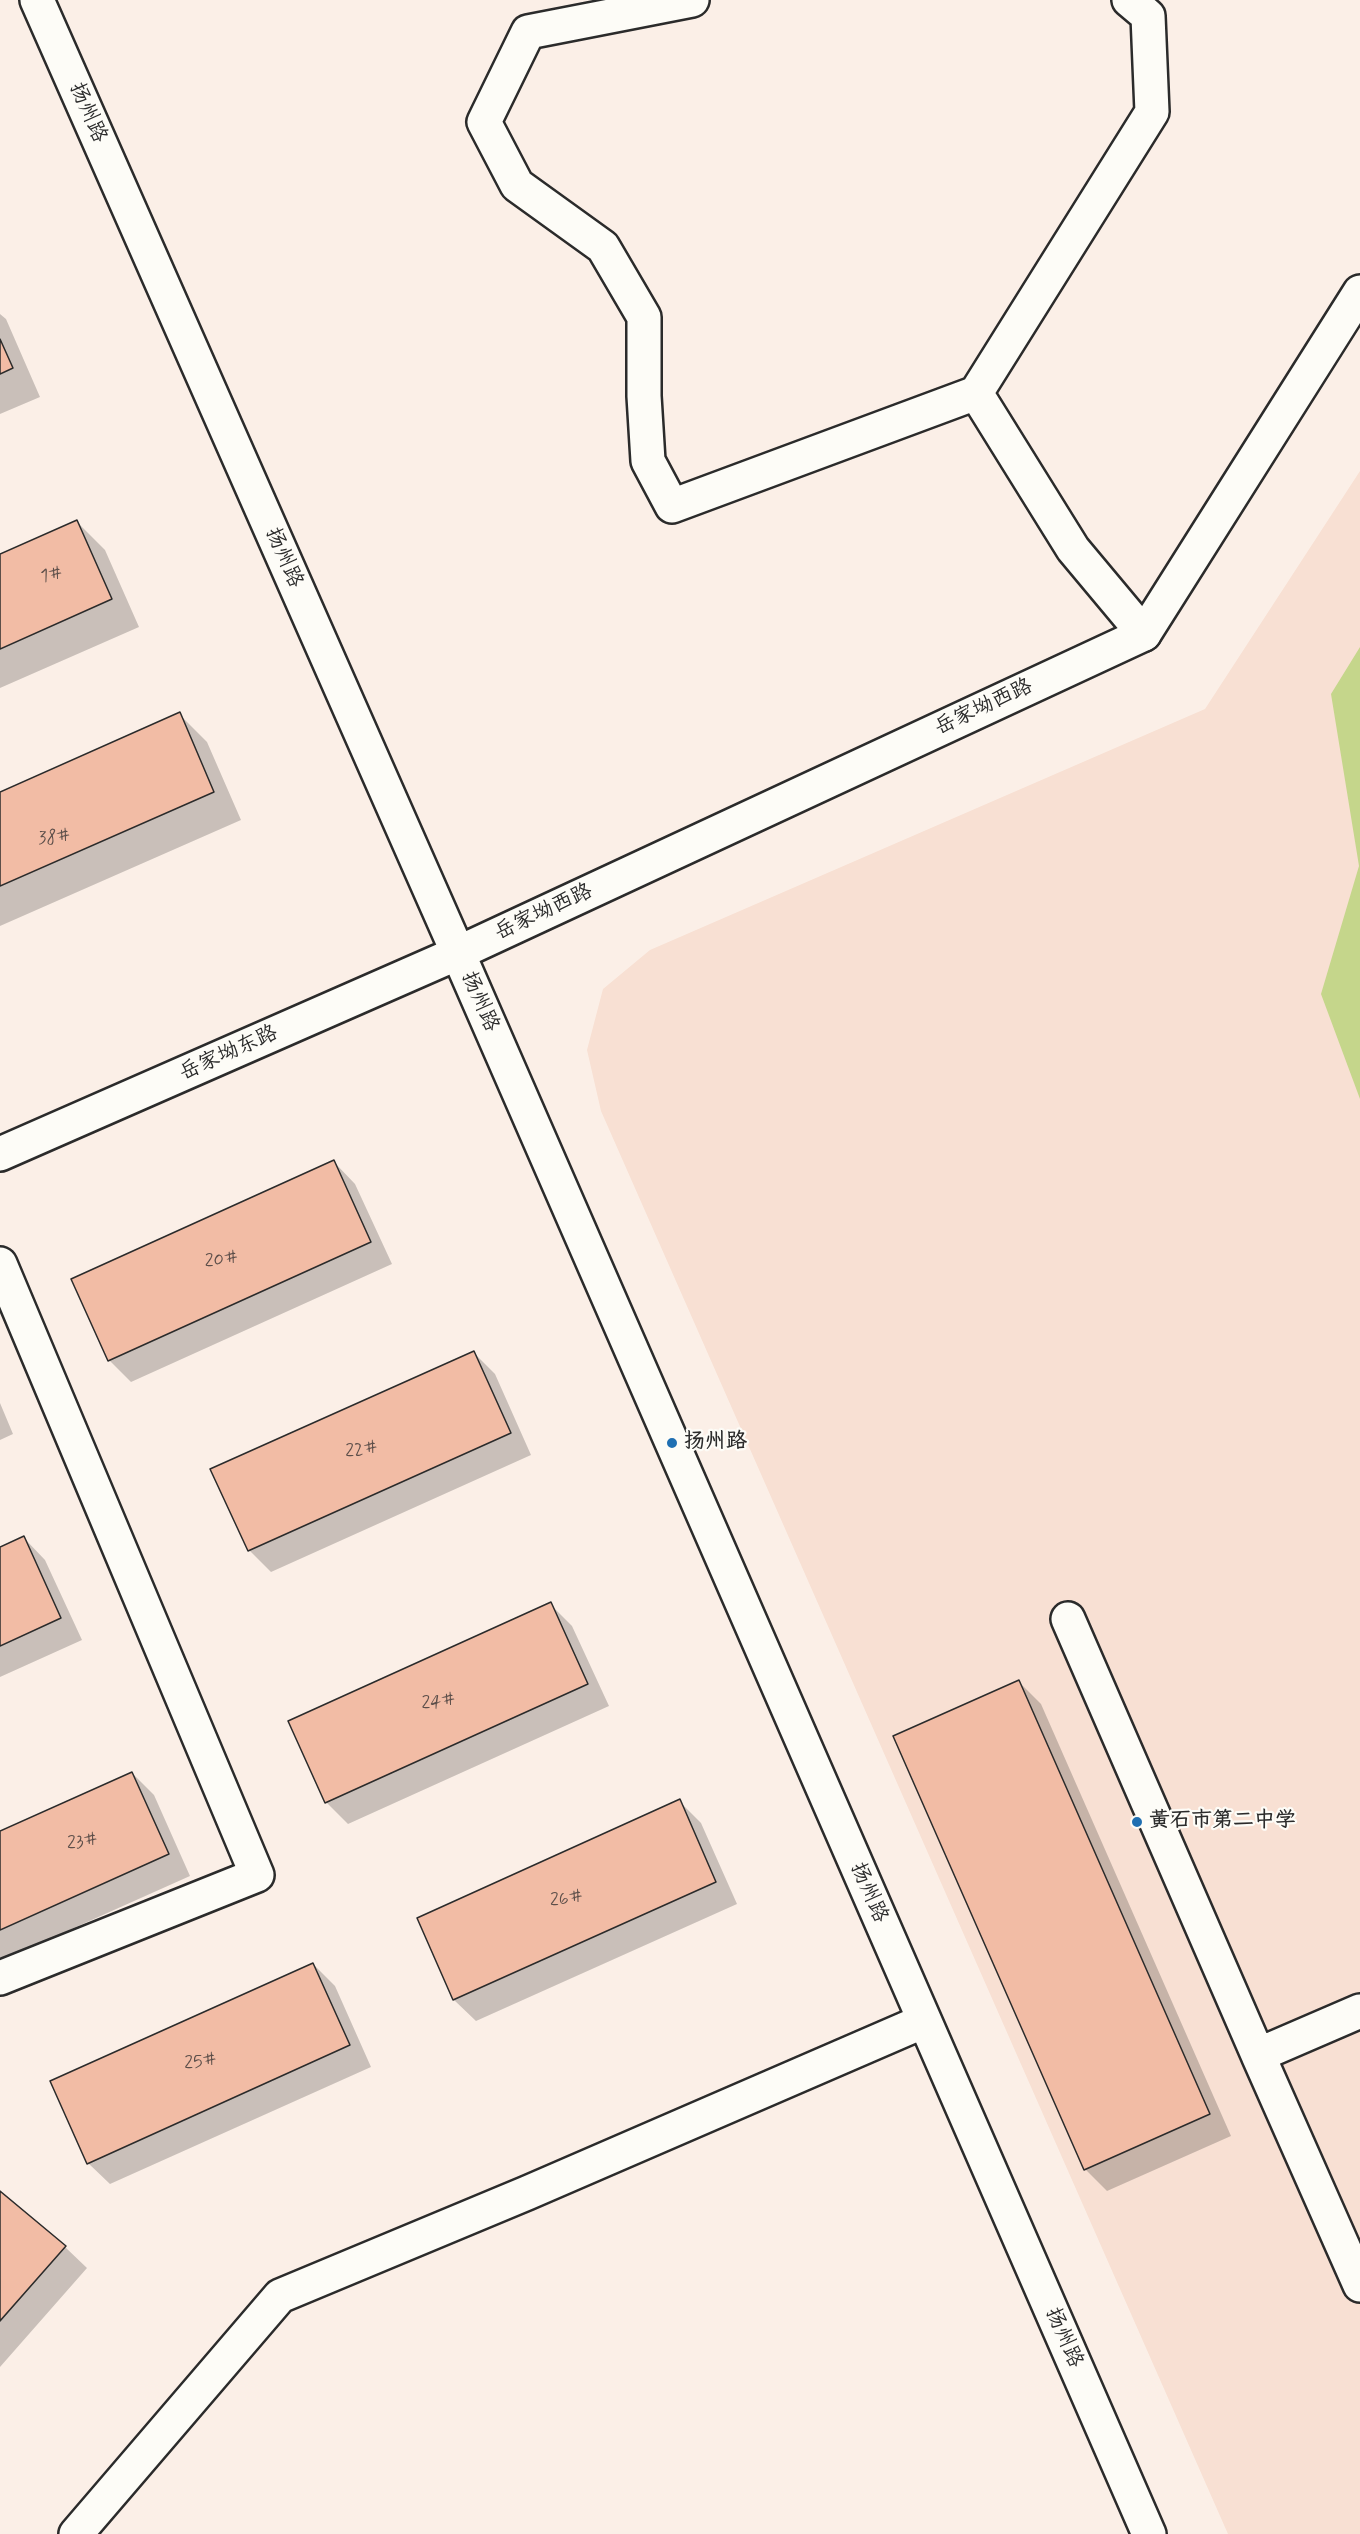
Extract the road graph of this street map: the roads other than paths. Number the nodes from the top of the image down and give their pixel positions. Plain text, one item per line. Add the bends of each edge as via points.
1 (37, 0) edge
2 (692, 0) edge
3 (1129, 0) edge
4 (1360, 292) edge
5 (976, 393) junction
6 (1144, 634) junction
7 (458, 953) junction
8 (0, 1154) edge
9 (0, 1264) edge
10 (1068, 1619) dead end
11 (0, 1978) edge
12 (1360, 2011) edge
13 (924, 2021) junction
14 (1258, 2055) junction
15 (1360, 2285) edge
16 (76, 2534) edge
17 (1149, 2534) edge

1 - 7 street, 扬州路
2 - 5 street via 528,32 484,122 518,185 603,247 644,317 648,461 672,506
3 - 5 street via 1148,16 1152,112
4 - 6 street
5 - 6 street via 1073,549
6 - 7 street, 岳家坳西路
7 - 8 street, 岳家坳东路
7 - 13 street, 扬州路
9 - 11 street via 257,1875
10 - 14 street
12 - 14 street
13 - 16 street via 280,2296
13 - 17 street, 扬州路
14 - 15 street

